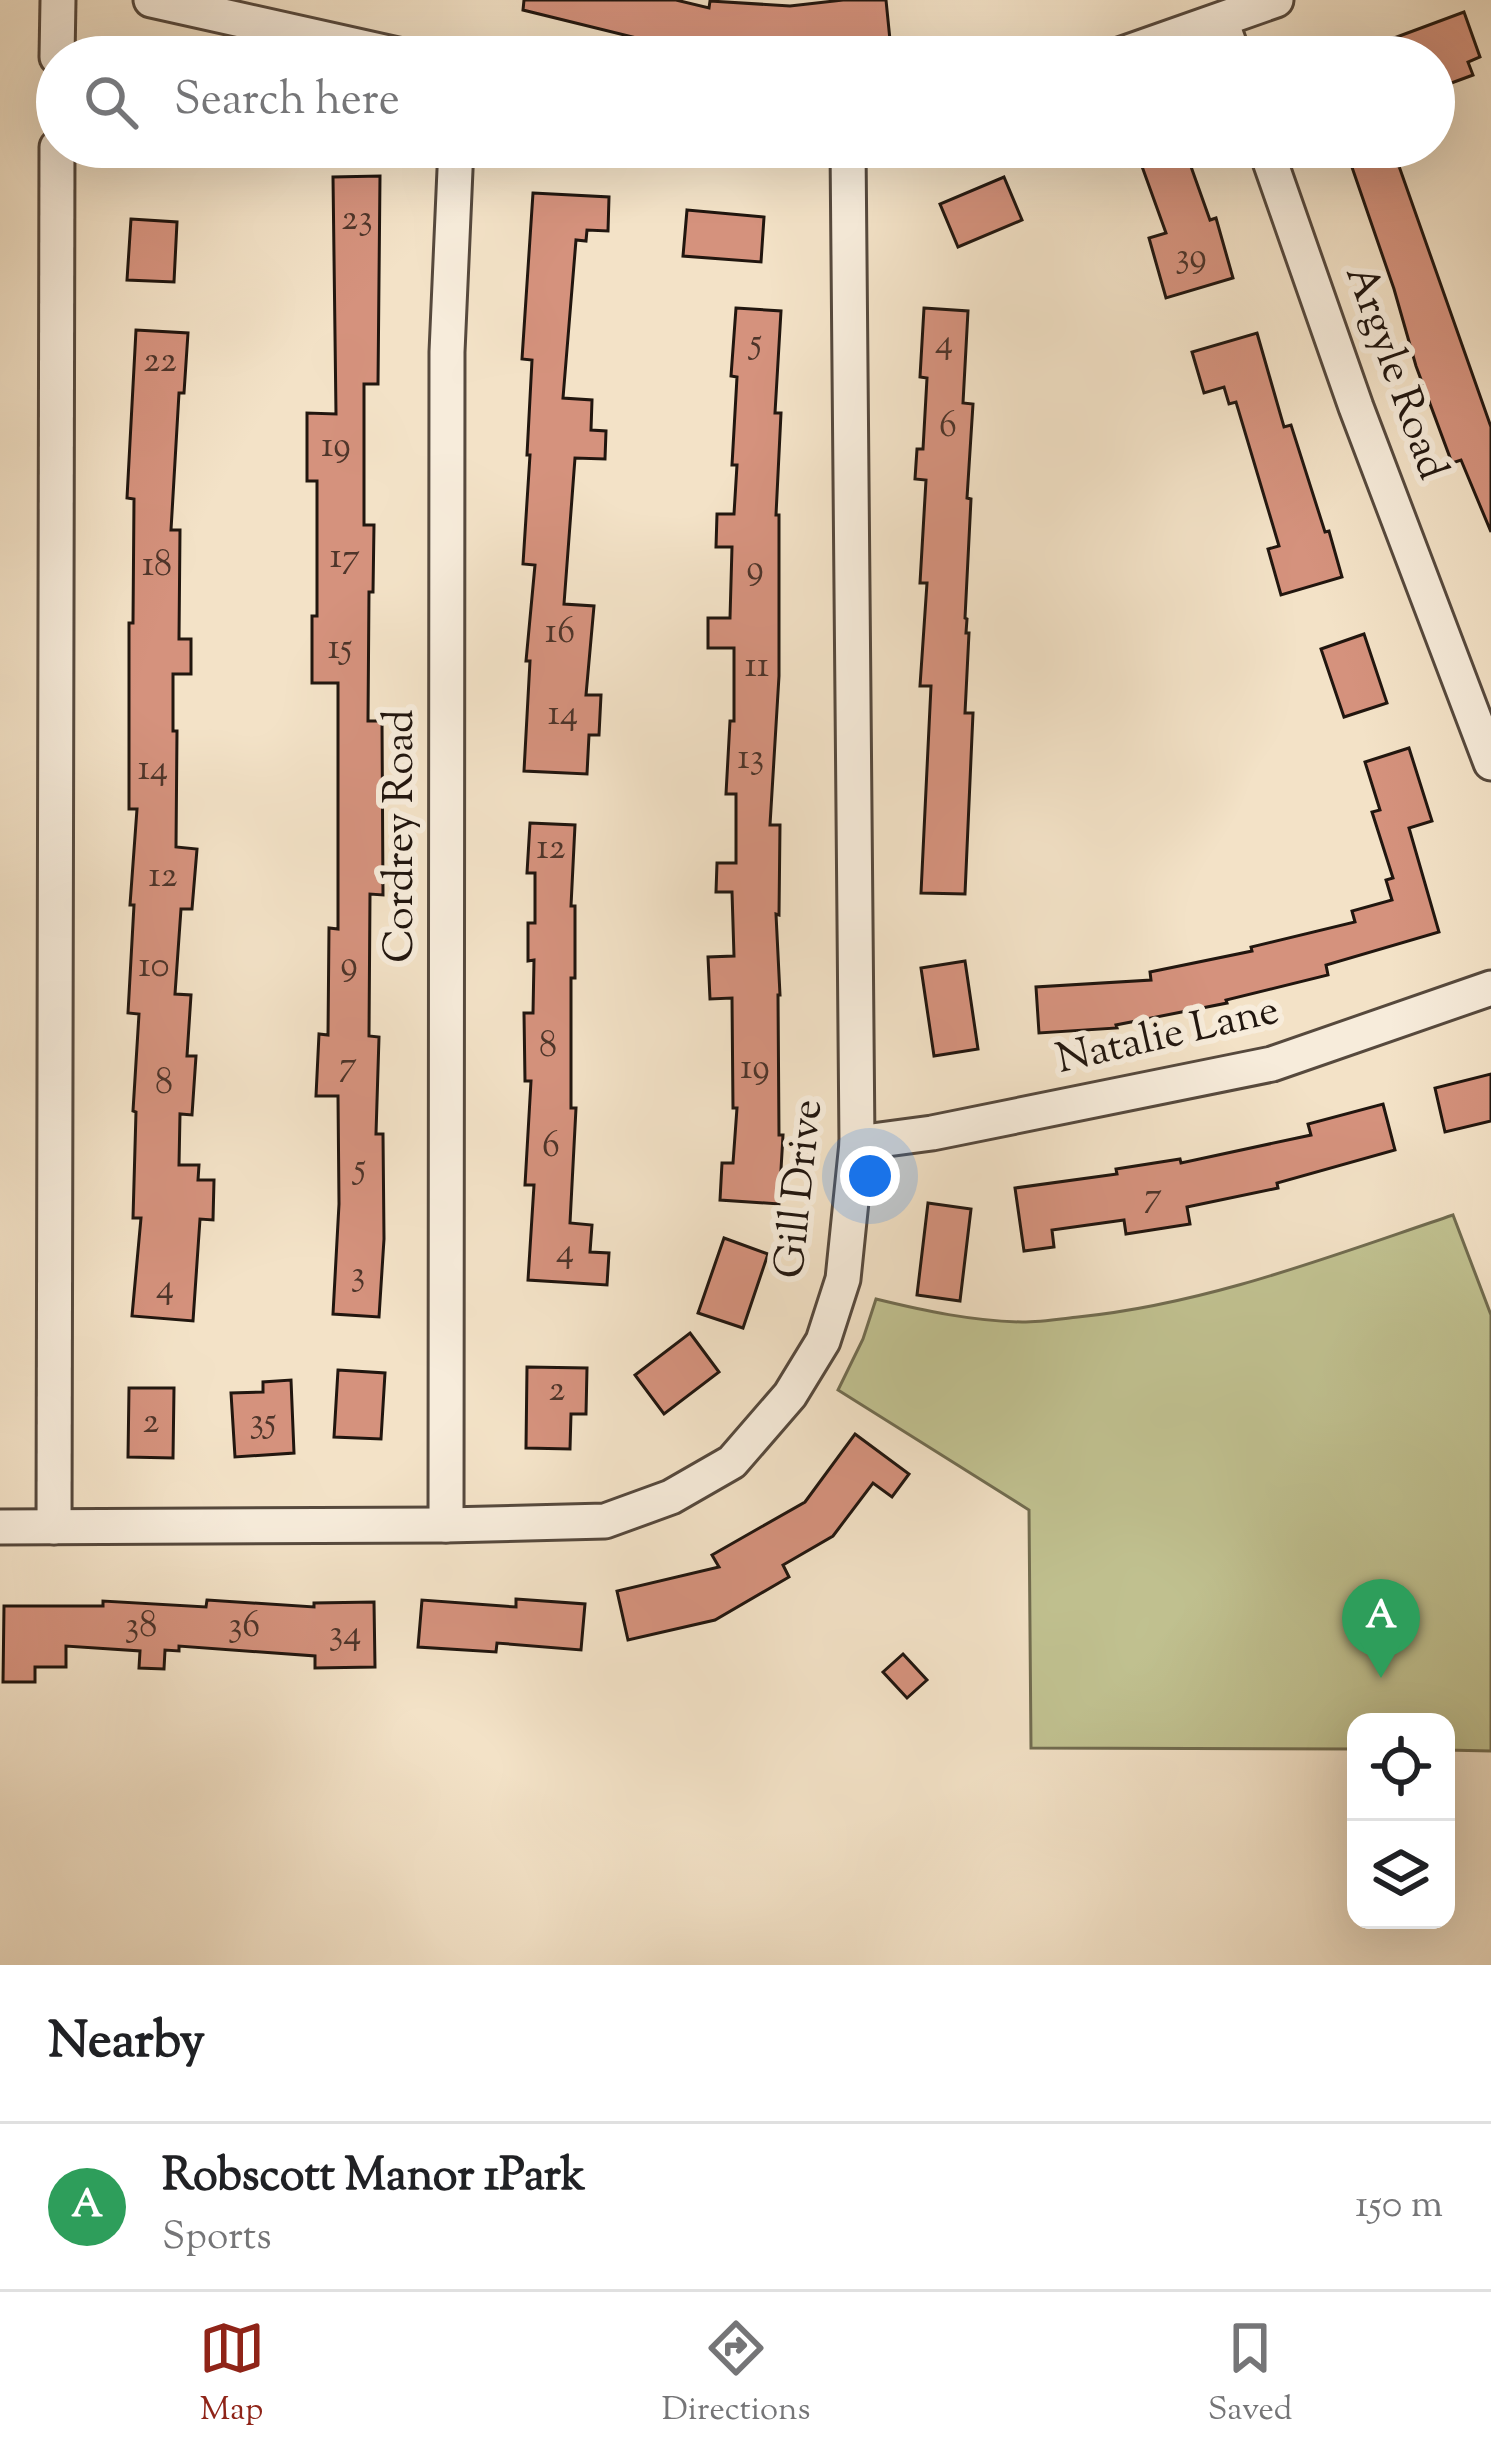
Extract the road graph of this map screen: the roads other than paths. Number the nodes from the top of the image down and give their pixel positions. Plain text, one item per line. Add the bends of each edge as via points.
1 (58, 0) edge
2 (151, 0) edge
3 (1276, 0) edge
4 (1221, 21) junction
5 (58, 36) edge
6 (312, 36) edge
7 (1176, 36) edge
8 (1226, 36) edge
9 (57, 168) edge
10 (455, 168) edge
11 (848, 168) edge
12 (1272, 168) edge
13 (1491, 764) edge
14 (1491, 988) edge
15 (857, 1143) junction
16 (446, 1526) junction
17 (0, 1527) edge
18 (54, 1527) junction

1 - 5 street
2 - 6 street
3 - 4 street
4 - 7 street
4 - 8 street
9 - 18 street
10 - 16 street, Cordrey Road via 447,352
11 - 15 street, Gill Drive
12 - 13 street, Argyle Road
14 - 15 street, Natalie Lane via 1272,1064
15 - 16 street, Gill Drive via 843,1279 823,1340 790,1395 732,1462 671,1497 605,1521
16 - 18 street, Gill Drive
17 - 18 street, Gill Drive

